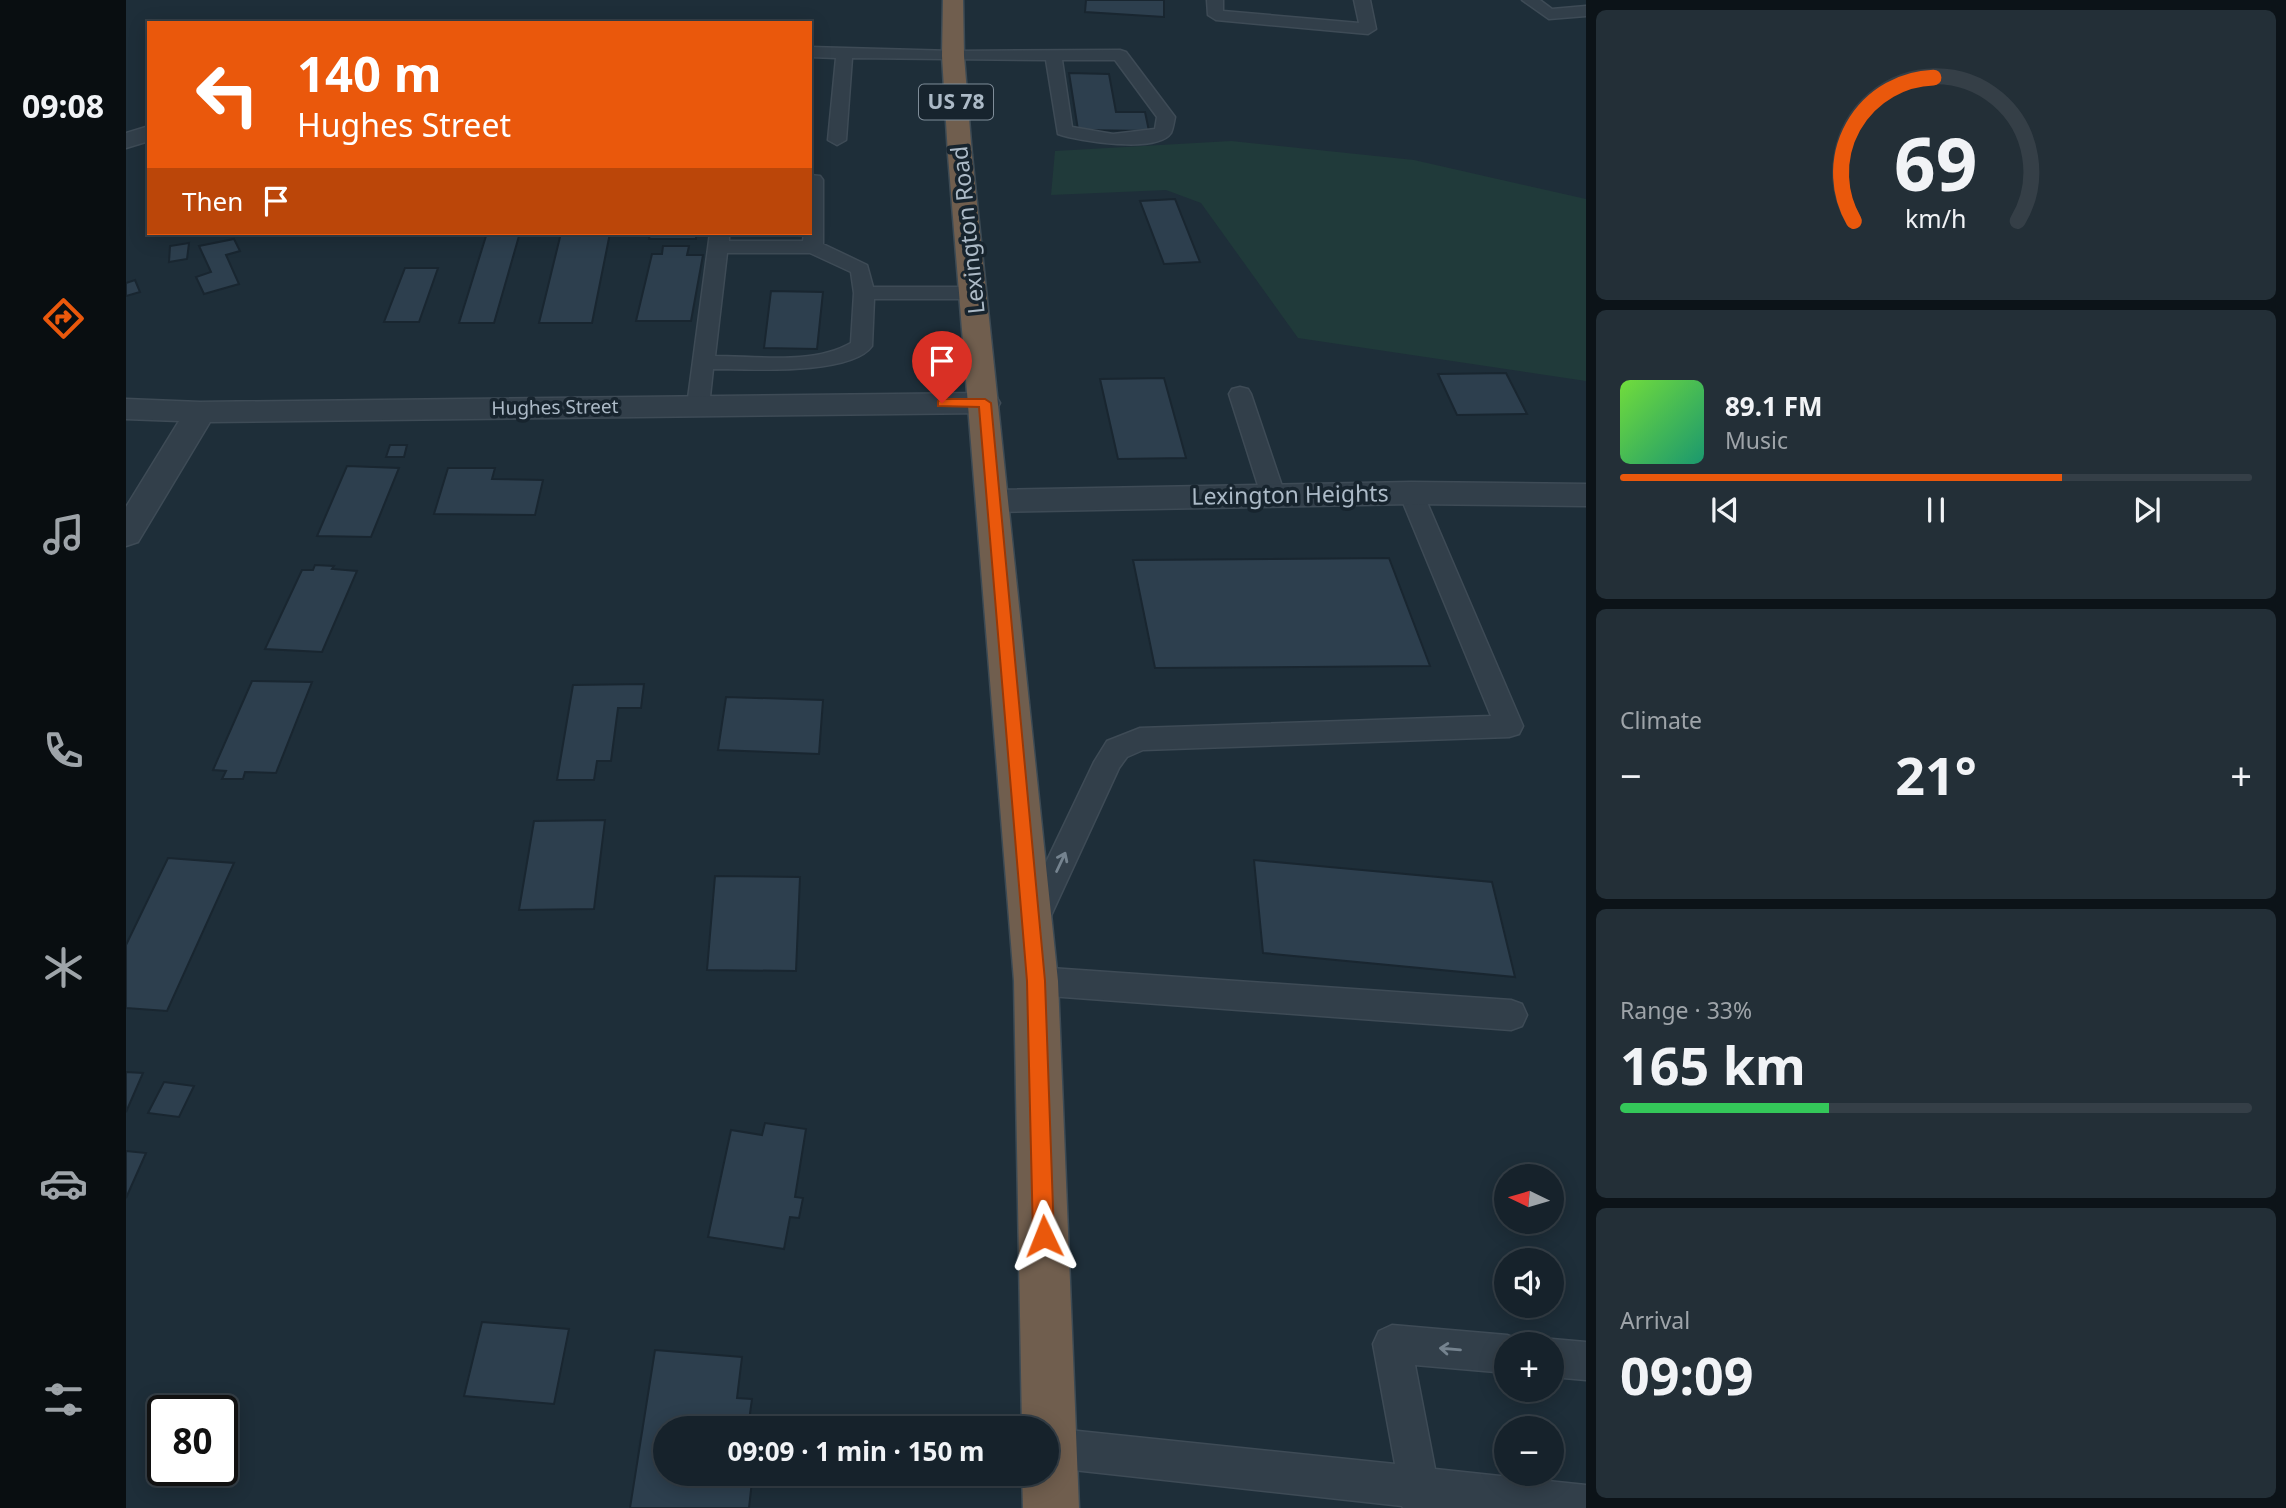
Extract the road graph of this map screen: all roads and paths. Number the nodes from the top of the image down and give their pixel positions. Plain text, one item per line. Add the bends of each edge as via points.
1 (953, 0) edge
2 (1215, 0) edge
3 (1363, 0) edge
4 (1530, 0) edge
5 (1586, 12) edge
6 (812, 52) edge
7 (845, 53) junction
8 (953, 55) junction
9 (1053, 55) junction
10 (837, 140) dead end
11 (812, 180) edge
12 (719, 240) edge
13 (813, 247) junction
14 (864, 293) junction
15 (974, 293) junction
16 (704, 362) junction
17 (1240, 394) dead end
18 (985, 403) junction
19 (698, 406) junction
20 (126, 410) edge
21 (200, 412) junction
22 (1411, 493) junction
23 (1273, 495) junction
24 (1586, 495) edge
25 (994, 501) junction
26 (126, 534) edge
27 (1032, 924) junction
28 (1036, 981) junction
29 (1511, 1014) dead end
30 (1494, 1353) edge
31 (1564, 1359) edge
32 (1586, 1361) edge
33 (1048, 1416) edge
34 (1059, 1449) edge
35 (1050, 1486) edge
36 (1421, 1498) edge
37 (1586, 1505) edge
38 (1051, 1508) edge

1 - 8 highway, Lexington Road / US 78
2 - 3 lane via 1216,15 1368,29
4 - 5 lane via 1549,14
6 - 7 lane
7 - 8 lane
7 - 10 lane
8 - 9 lane
8 - 15 highway, Lexington Road / US 78
9 - 9 lane via 1120,55 1166,117 1163,132 1124,139 1064,130
11 - 13 lane
12 - 13 lane
12 - 16 lane
13 - 14 lane via 860,269
14 - 15 lane
14 - 16 lane via 861,346 855,352 792,362
15 - 18 highway, Lexington Road / US 78
16 - 19 lane
17 - 23 lane
18 - 19 street, Hughes Street
18 - 25 highway, Lexington Road / US 78
19 - 21 street, Hughes Street
20 - 21 street, Hughes Street
21 - 26 street
22 - 23 street, Lexington Heights
22 - 24 street, Lexington Heights
27 -> 22 lane via 1108,762 1117,749 1140,739 1509,726
23 - 25 street, Lexington Heights
25 - 27 highway, Lexington Road / US 78
27 - 28 highway, Lexington Road / US 78
28 - 29 lane
28 - 33 highway, Lexington Road / US 78
30 -> 36 lane via 1392,1344
31 - 32 lane
34 - 36 lane
35 - 38 highway, Lexington Road / US 78
36 - 37 lane

